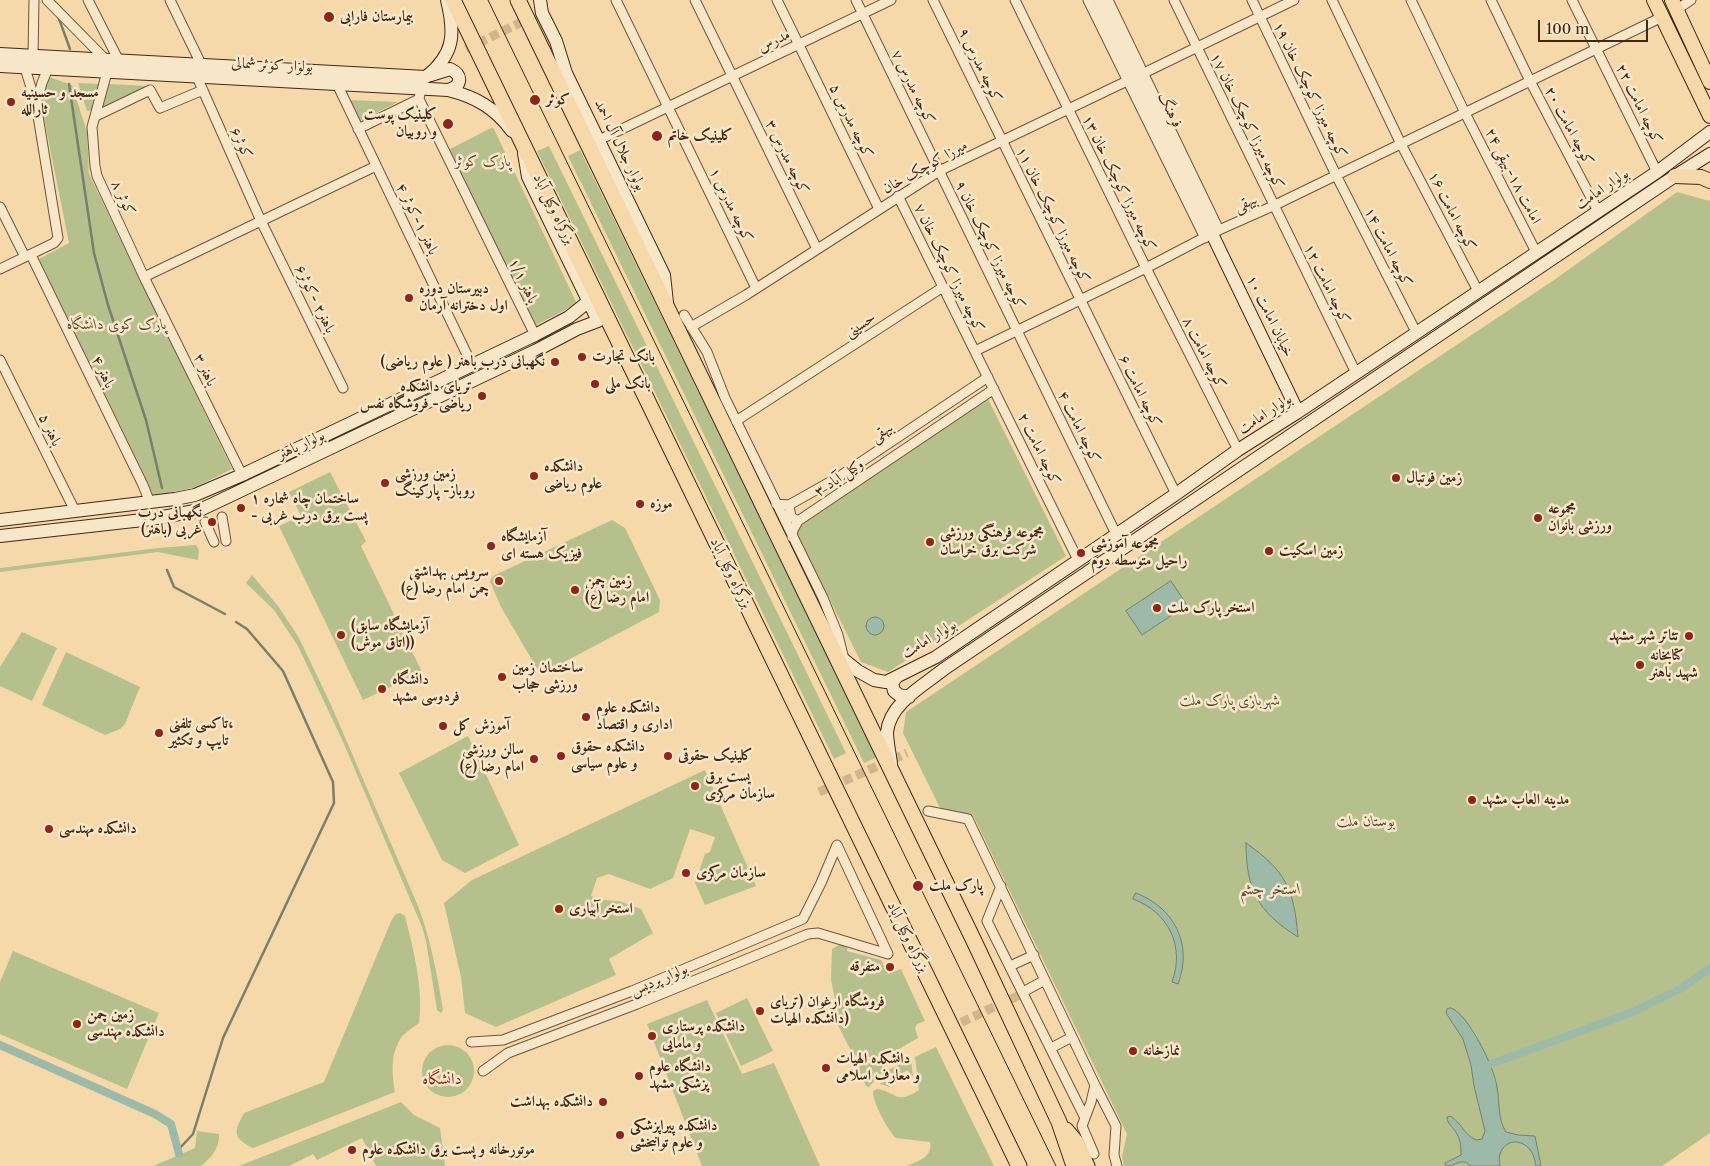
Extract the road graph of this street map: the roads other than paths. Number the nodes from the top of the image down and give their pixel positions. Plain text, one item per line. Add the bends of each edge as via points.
1 (34, 0) edge
2 (47, 0) edge
3 (88, 0) edge
4 (170, 0) edge
5 (447, 0) edge
6 (453, 0) edge
7 (518, 0) edge
8 (540, 0) edge
9 (616, 0) edge
10 (695, 0) edge
11 (777, 0) edge
12 (856, 0) edge
13 (891, 0) edge
14 (933, 0) edge
15 (1015, 0) edge
16 (1088, 0) edge
17 (1099, 0) edge
18 (1108, 0) edge
19 (1174, 0) edge
20 (1252, 0) edge
21 (1294, 0) edge
22 (1332, 0) edge
23 (1411, 0) edge
24 (1491, 0) edge
25 (1572, 0) edge
26 (1654, 0) edge
27 (1691, 0) edge
28 (1674, 5) edge
29 (862, 14) junction
30 (1260, 17) junction
31 (1662, 17) junction
32 (798, 45) junction
33 (1196, 48) junction
34 (1596, 49) junction
35 (0, 54) edge
36 (33, 56) junction
37 (111, 64) junction
38 (0, 66) edge
39 (25, 68) junction
40 (48, 68) junction
41 (199, 71) junction
42 (1144, 73) junction
43 (426, 77) junction
44 (732, 77) junction
45 (1128, 81) junction
46 (1530, 81) junction
47 (1710, 82) edge
48 (337, 84) junction
49 (203, 90) junction
50 (448, 90) junction
51 (420, 94) junction
52 (36, 104) junction
53 (669, 108) junction
54 (1069, 109) junction
55 (1465, 113) junction
56 (96, 116) junction
57 (1710, 116) edge
58 (358, 129) junction
59 (1710, 132) edge
60 (600, 140) junction
61 (1002, 141) junction
62 (522, 144) junction
63 (1401, 144) junction
64 (1710, 154) edge
65 (376, 166) junction
66 (939, 171) junction
67 (1656, 172) junction
68 (1336, 175) junction
69 (1675, 176) junction
70 (1710, 180) edge
71 (898, 196) junction
72 (1273, 206) junction
73 (0, 207) edge
74 (879, 209) junction
75 (1598, 210) junction
76 (261, 221) junction
77 (1212, 234) junction
78 (817, 249) junction
79 (1536, 252) junction
80 (28, 256) junction
81 (572, 257) junction
82 (1146, 268) junction
83 (0, 269) edge
84 (144, 277) junction
85 (943, 287) junction
86 (756, 288) junction
87 (1478, 291) junction
88 (1080, 300) junction
89 (588, 302) junction
90 (667, 306) junction
91 (684, 315) dead end
92 (569, 317) junction
93 (691, 328) junction
94 (577, 329) junction
95 (1017, 331) junction
96 (1416, 332) junction
97 (535, 335) junction
98 (975, 351) junction
99 (0, 360) edge
100 (472, 365) junction
101 (1356, 373) junction
102 (988, 377) junction
103 (434, 383) junction
104 (343, 388) dead end
105 (994, 389) junction
106 (441, 396) junction
107 (1298, 412) junction
108 (736, 421) junction
109 (901, 435) junction
110 (908, 447) junction
111 (1238, 450) junction
112 (242, 475) junction
113 (1176, 494) junction
114 (150, 503) junction
115 (776, 504) junction
116 (789, 505) junction
117 (75, 511) junction
118 (222, 517) dead end
119 (0, 519) edge
120 (798, 521) junction
121 (205, 522) dead end
122 (1116, 534) junction
123 (0, 536) edge
124 (792, 537) junction
125 (226, 541) dead end
126 (214, 542) dead end
127 (1078, 560) junction
128 (833, 651) junction
129 (845, 663) junction
130 (896, 678) junction
131 (909, 697) junction
132 (892, 772) junction
133 (928, 811) dead end
134 (1001, 886) junction
135 (1034, 955) junction
136 (1010, 966) junction
137 (1046, 980) junction
138 (1023, 992) junction
139 (1072, 1037) junction
140 (471, 1042) dead end
141 (1051, 1048) junction
142 (482, 1071) dead end
143 (1095, 1084) junction
144 (1085, 1118) junction
145 (1058, 1122) junction
146 (1009, 1146) junction
147 (1091, 1160) edge
148 (1018, 1166) edge
149 (1024, 1166) edge
150 (1074, 1166) edge
151 (1117, 1166) edge

1 - 36 street
2 - 37 street
3 - 37 street
4 - 41 street, کوثر۶
5 - 43 street via 452,38 438,68
6 - 62 highway, بزرگراه وکیل آباد
7 - 90 highway
8 - 60 street, بولوار جلال آل احمد via 566,73
9 - 53 street, کوچه مدرس ۱
10 - 44 street, کوچه مدرس ۳
11 - 32 street, کوچه مدرس ۵
12 - 29 street, کوچه مدرس ۷
13 - 29 street, مدرس
14 - 61 street, کوچه مدرس ۹
15 - 54 street, کوچه میرزا کوچک خان ۱۳
16 - 45 street
17 - 77 street, فرهنگ
18 - 42 street
19 - 33 street, کوچه میرزا کوچک خان ۱۷
20 - 30 street, کوچه میرزا کوچک خان ۱۹
21 - 30 street
22 - 63 street, کوچه امامت ۱۶
23 - 55 street, امامت ۱۸-بیهقی ۲۴
24 - 46 street, کوچه امامت ۲۰
25 - 34 street, کوچه امامت ۲۲
26 - 31 main road
27 - 28 street
28 - 47 main road
29 - 32 street, مدرس
29 - 66 street, کوچه مدرس ۷
30 - 33 street
30 - 68 street, کوچه میرزا کوچک خان ۱۹
31 - 34 street, بیهقی
31 - 57 main road
32 - 44 street, مدرس
32 - 74 street, کوچه مدرس ۵
33 - 42 street
33 - 72 street, کوچه میرزا کوچک خان ۱۷
34 - 46 street, بیهقی
34 - 67 street, کوچه امامت ۲۲
35 - 36 street, بولوار کوثر شمالی
36 - 37 street, بولوار کوثر شمالی
37 - 40 street, بولوار کوثر شمالی
37 - 41 street, بولوار کوثر شمالی
37 - 56 street
38 - 39 street, بولوار کوثر شمالی
39 - 40 street, بولوار کوثر شمالی
39 - 52 street
40 - 52 street
41 - 43 street, بولوار کوثر شمالی
41 - 48 street, بولوار کوثر شمالی
41 - 49 street, کوثر۶
42 - 77 street
43 - 50 street via 450,68 459,77 459,83 456,88
44 - 53 street, مدرس
44 - 78 street, کوچه مدرس ۳
45 - 54 street, میرزا کوچک خان
45 - 77 street
46 - 55 street, بیهقی
46 - 75 street, کوچه امامت ۲۰
48 - 51 street, بولوار کوثر شمالی
48 - 58 street, باهنر ۱-کوثر ۴
49 - 56 street via 160,108 150,90
49 - 76 street, کوثر۶
50 - 51 street, بولوار کوثر شمالی
50 - 62 street, بولوار کوثر شمالی via 478,99 496,111
51 - 58 street
51 - 97 street, باهنر ۱/۱
52 - 80 street via 58,234 54,243
53 - 60 street, مدرس
53 - 86 street, کوچه مدرس ۱
54 - 61 street, میرزا کوچک خان
54 - 82 street, کوچه میرزا کوچک خان ۱۳
55 - 63 street, بیهقی
55 - 79 street, امامت ۱۸-بیهقی ۲۴
56 - 84 street, کوثر ۸ via 92,126 95,166
58 - 65 street, باهنر ۱-کوثر ۴
59 - 67 street, بولوار امامت
60 - 90 street, بولوار جلال آل احمد via 664,275
61 - 66 street, میرزا کوچک خان
61 - 88 street, کوچه میرزا کوچک خان ۱۱
62 - 81 highway, بزرگراه وکیل آباد
63 - 68 street, بیهقی
63 - 87 street, کوچه امامت ۱۶
64 - 69 street, بولوار امامت
65 - 76 street
65 - 100 street, باهنر ۱-کوثر ۴
66 - 71 street, میرزا کوچک خان
66 - 95 street, کوچه میرزا کوچک خان ۹
67 - 75 street, بولوار امامت
68 - 72 street, بیهقی
68 - 96 street, کوچه امامت ۱۴
69 - 70 main road
69 - 131 street, بولوار امامت via 1082,575 944,669
71 - 74 street, میرزا کوچک خان
71 - 85 street, کوچه میرزا کوچک خان ۷
72 - 77 street, بیهقی
72 - 101 street, کوچه امامت ۱۲
73 - 80 street, باهنر ۴
74 - 78 street, میرزا کوچک خان
75 - 79 street, بولوار امامت
76 - 84 street
76 - 104 street, باهنر۲ -کوثر۶
77 - 82 street, بیهقی
77 - 107 street, خیابان امامت ۱۰
78 - 86 street, میرزا کوچک خان
79 - 87 street, بولوار امامت
80 - 83 street
80 - 114 street, باهنر ۴
81 - 89 street
81 - 146 highway, بزرگراه وکیل آباد
82 - 88 street, بیهقی
82 - 111 street, کوچه امامت ۸
84 - 112 street, باهنر ۳
85 - 98 street, کوچه میرزا کوچک خان ۷
85 - 108 street, حسینی
86 - 93 street, میرزا کوچک خان
87 - 96 street, بولوار امامت
88 - 95 street, بیهقی
88 - 113 street, کوچه امامت ۶
89 - 92 street, بولوار باهنر
89 - 94 street, بولوار باهنر via 598,321
90 - 128 highway
91 - 93 street
92 - 94 street via 576,322
92 - 97 street, بولوار باهنر
93 - 108 street via 707,352
94 - 106 street, بولوار باهنر
95 - 98 street, بیهقی
95 - 122 street, کوچه امامت ۴
96 - 101 street, بولوار امامت
97 - 100 street, بولوار باهنر
98 - 102 street, کوچه امامت ۲
99 - 117 street, باهنر ۵
100 - 103 street, بولوار باهنر
101 - 107 street, بولوار امامت
102 - 105 street, کوچه امامت ۲
102 - 109 street, بیهقی
103 - 106 street
103 - 112 street, بولوار باهنر
105 - 110 street, بیهقی
105 - 127 street, کوچه امامت ۲
106 - 123 street, بولوار باهنر via 200,510 152,519
107 - 111 street, بولوار امامت
108 - 115 street
109 - 110 street
109 - 116 street, بیهقی via 838,478
110 - 120 street, ۳ وکیل آباد
111 - 113 street, بولوار امامت
112 - 114 street, بولوار باهنر via 195,494
113 - 122 street, بولوار امامت
114 - 117 street, بولوار باهنر
115 - 116 street
115 - 124 street
116 - 120 street via 791,518
117 - 119 street, بولوار باهنر
118 - 125 street
120 - 124 street
121 - 126 street
122 - 127 street, بولوار امامت
124 - 129 street via 838,635
127 - 130 street, بولوار امامت via 936,657
128 - 129 street, بولوار امامت
128 - 132 highway
129 - 130 street, بولوار امامت via 874,680 886,682
130 - 131 street via 892,683 894,691
131 - 132 street, بولوار امامت via 895,709 887,733
132 - 145 highway
133 - 134 street via 968,819
134 - 135 street
134 - 136 street via 987,921
135 - 136 street
135 - 137 street
136 - 138 street
137 - 138 street
137 - 139 street
138 - 141 street
139 - 141 street
139 - 143 street
140 - 142 street, بولوار پردیس via 503,1040 632,991 803,919 837,845 888,954 818,933 808,934 508,1054
141 - 144 street
143 - 144 street
143 - 151 street via 1116,1126 1114,1155
144 - 147 street via 1082,1126
145 - 147 highway
145 - 150 highway
146 - 148 highway
146 - 149 highway, بزرگراه وکیل آباد

